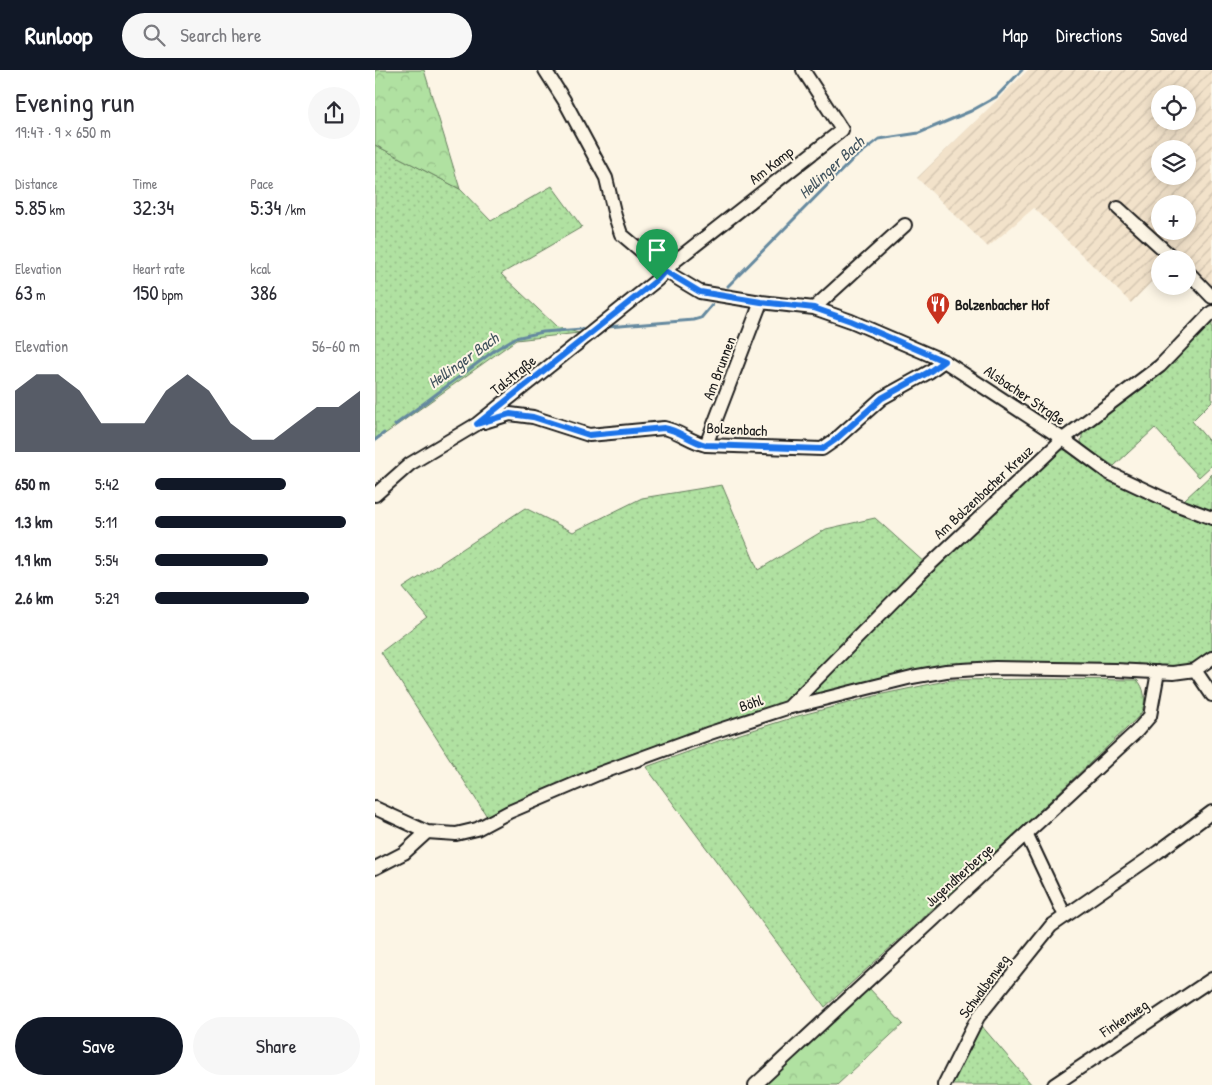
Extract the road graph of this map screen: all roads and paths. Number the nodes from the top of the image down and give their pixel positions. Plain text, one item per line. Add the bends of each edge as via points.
1 (545, 70) edge
2 (803, 70) edge
3 (1118, 208) dead end
4 (905, 225) dead end
5 (1164, 250) edge
6 (665, 271) junction
7 (1196, 280) edge
8 (1212, 297) edge
9 (761, 302) junction
10 (814, 308) junction
11 (1212, 312) edge
12 (944, 361) junction
13 (477, 424) junction
14 (1063, 440) junction
15 (706, 445) junction
16 (375, 496) edge
17 (1212, 518) edge
18 (1212, 658) edge
19 (1195, 670) junction
20 (1158, 672) junction
21 (1212, 695) edge
22 (787, 708) junction
23 (375, 808) edge
24 (1212, 812) edge
25 (427, 832) junction
26 (1027, 835) junction
27 (375, 868) edge
28 (1065, 916) junction
29 (1212, 979) edge
30 (755, 1085) edge
31 (944, 1085) edge
32 (1054, 1085) edge

1 - 6 street, Alsbacher Straße via 606,178 621,234
2 - 6 street, Am Kamp via 842,130
3 - 5 street
4 - 10 street
6 - 9 street, Alsbacher Straße via 700,292
6 - 13 street, Talstraße
7 - 8 street
9 - 10 street, Alsbacher Straße
9 - 15 street, Am Brunnen
10 - 12 street, Alsbacher Straße
11 - 14 street, Am Bolzenbacher Kreuz via 1160,366
12 - 14 street, Alsbacher Straße
12 - 15 street, Bolzenbach via 882,398 822,449
13 - 15 street, Bolzenbach via 510,414 533,417 589,435 664,428
13 - 16 street, Talstraße via 410,464
14 - 17 street, Alsbacher Straße via 1109,472
14 - 22 street, Am Bolzenbacher Kreuz via 921,573
18 - 19 street
19 - 20 street, Böhl
19 - 21 street
20 - 22 street, Böhl via 1044,668 945,671 912,676
20 - 26 street, Jugendherberge via 1150,716
22 - 25 street, Böhl via 597,774 477,828 456,834
23 - 25 street, Böhl
24 - 28 street, Schwalbenweg
25 - 27 street via 403,853
26 - 28 street
26 - 30 street, Jugendherberge
28 - 31 street, Schwalbenweg via 1051,926 978,1017
29 - 32 street, Finkenweg

